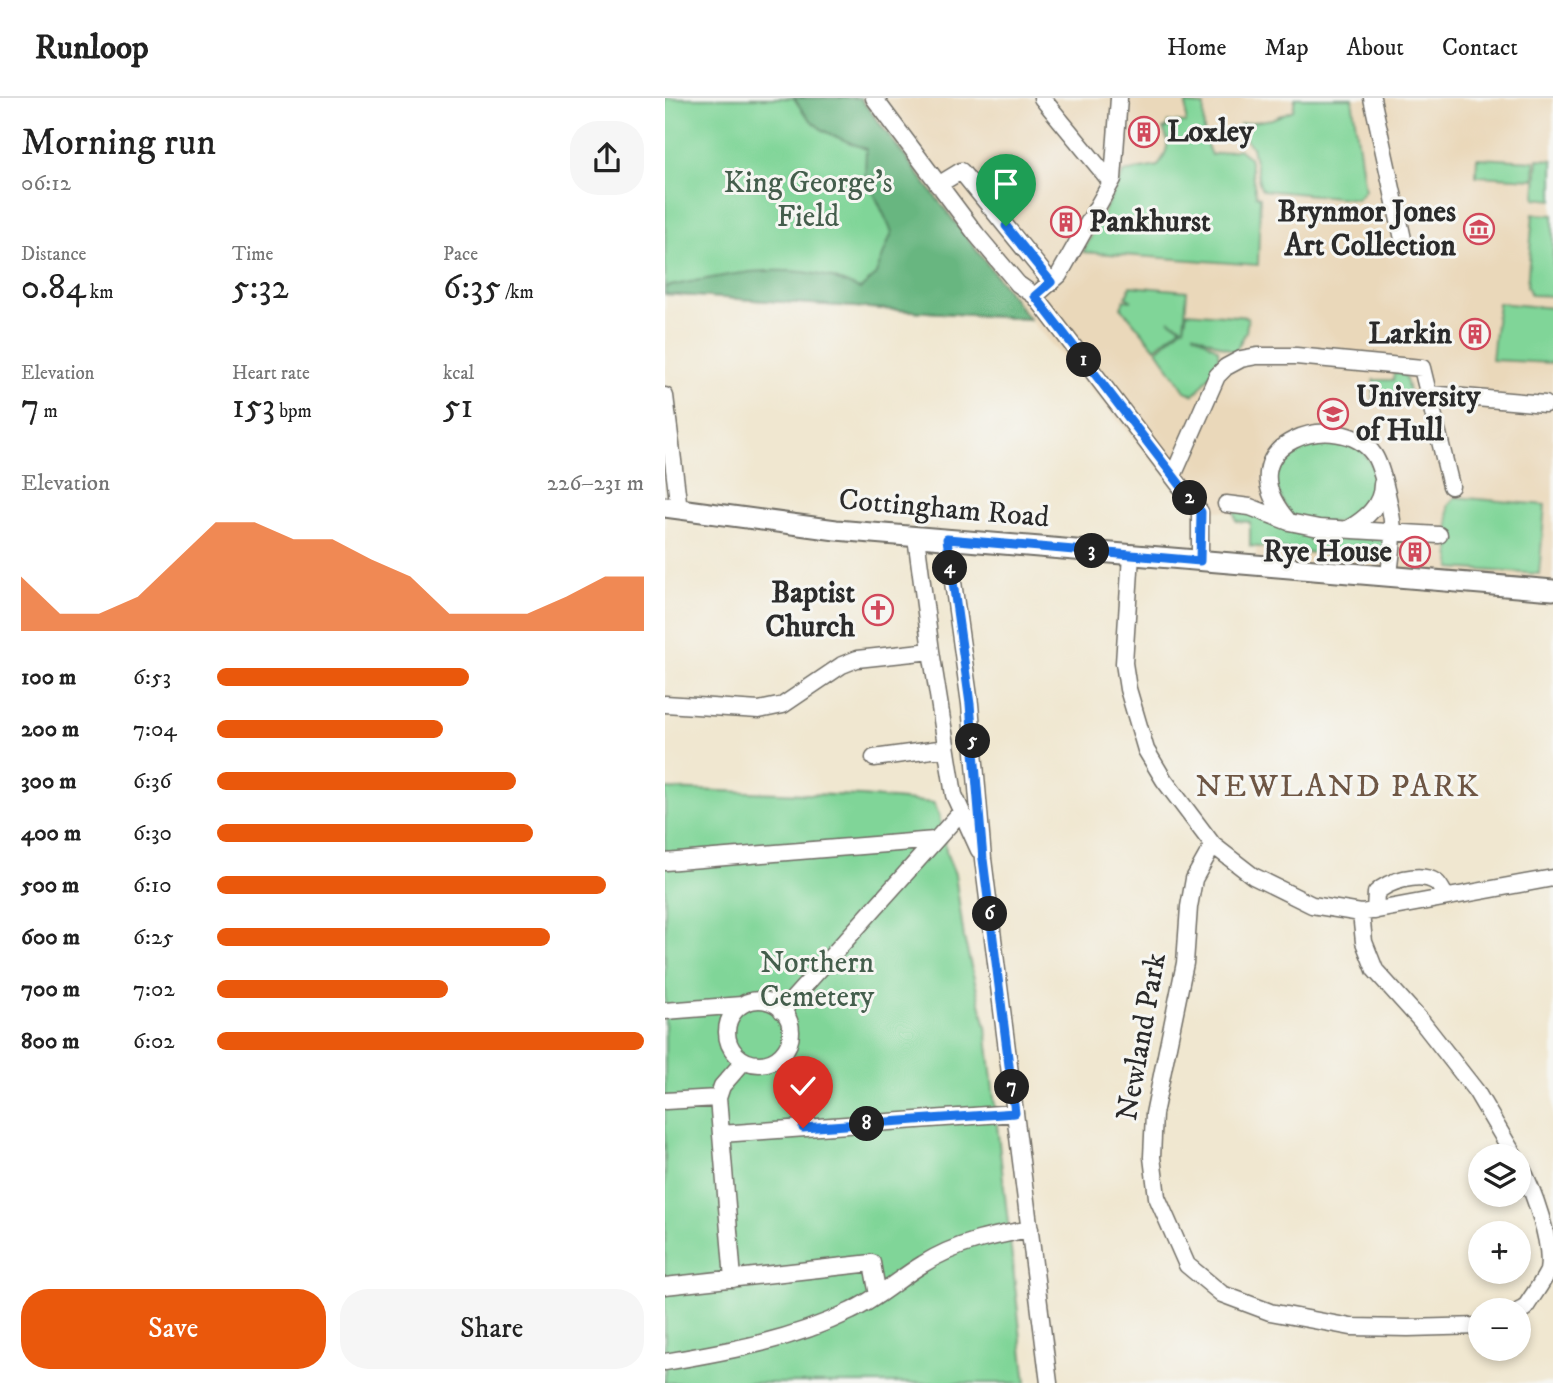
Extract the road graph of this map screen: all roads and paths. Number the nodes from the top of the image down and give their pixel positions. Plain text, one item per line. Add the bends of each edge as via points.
1 (1042, 98) edge
2 (1119, 98) edge
3 (1372, 98) edge
4 (878, 100) edge
5 (1111, 182) junction
6 (938, 185) junction
7 (1403, 239) dead end
8 (1051, 282) junction
9 (1035, 296) junction
10 (1429, 394) junction
11 (665, 396) edge
12 (1545, 404) dead end
13 (1173, 476) junction
14 (1267, 477) junction
15 (1383, 478) junction
16 (1451, 486) dead end
17 (1226, 504) dead end
18 (1250, 507) junction
19 (672, 508) edge
20 (1289, 522) junction
21 (1348, 529) junction
22 (1393, 531) junction
23 (1439, 536) dead end
24 (916, 537) junction
25 (947, 539) junction
26 (1131, 555) junction
27 (1200, 561) junction
28 (1389, 576) junction
29 (1553, 590) edge
30 (954, 602) junction
31 (926, 606) junction
32 (931, 651) junction
33 (665, 704) edge
34 (970, 704) junction
35 (939, 707) junction
36 (946, 748) junction
37 (874, 758) dead end
38 (961, 812) junction
39 (935, 841) junction
40 (1213, 845) junction
41 (983, 859) junction
42 (665, 862) edge
43 (1553, 878) edge
44 (1446, 897) junction
45 (1368, 912) junction
46 (742, 1005) junction
47 (665, 1011) edge
48 (782, 1011) junction
49 (744, 1061) junction
50 (718, 1098) junction
51 (665, 1101) edge
52 (1015, 1113) junction
53 (721, 1133) junction
54 (1507, 1144) edge
55 (1531, 1186) edge
56 (1030, 1229) junction
57 (733, 1279) junction
58 (665, 1286) edge
59 (878, 1296) junction
60 (1531, 1298) edge
61 (1468, 1326) edge
62 (665, 1362) edge
63 (1049, 1383) edge

1 - 5 street
2 - 5 street
3 - 7 street
4 - 6 street
5 - 8 street
6 - 8 street via 961,171
6 - 9 street via 1018,284
8 - 9 street
9 - 13 street
10 - 12 street
10 - 13 street via 1422,368 1279,355 1241,359 1217,376
10 - 16 street
11 - 19 street
13 - 27 street via 1201,512
14 - 15 street via 1271,462 1285,444 1311,434 1351,437 1362,443 1373,453
14 - 18 street
14 - 20 street via 1273,503
15 - 21 street via 1373,511
15 - 22 street
17 - 18 street
18 - 20 street
19 - 24 main road, Cottingham Road
20 - 21 street
21 - 22 street
22 - 23 street
22 - 28 street
24 - 25 main road, Cottingham Road
24 - 31 street
25 - 26 main road, Cottingham Road
25 - 30 street
26 - 27 main road, Cottingham Road
26 - 40 street via 1124,663 1128,689 1146,750
27 - 28 main road, Cottingham Road
28 - 29 main road, Cottingham Road
30 - 31 street
30 - 34 street
31 - 32 street
32 - 33 street via 857,659 783,705 759,710
32 - 35 street
34 - 35 street
34 - 41 street
35 - 36 street
36 - 37 street
36 - 38 street
38 - 39 street
38 - 41 street
39 - 42 street
39 - 48 street
40 - 45 street via 1252,876 1288,895 1312,905
40 - 61 street, Newland Park via 1194,879 1185,963 1154,1114 1152,1157 1157,1197 1187,1265 1222,1294 1271,1312 1351,1327
41 - 52 street
43 - 44 street
44 - 45 street
44 - 45 street via 1438,883 1422,876 1383,885
45 - 54 street via 1364,942 1375,970 1476,1091
46 - 47 street
46 - 48 street via 761,1000
46 - 49 street via 727,1024 727,1037 733,1052
48 - 49 street via 791,1032 788,1046 770,1062
49 - 50 street via 722,1086
50 - 51 street
50 - 53 street
52 - 53 street
52 - 56 street
53 - 57 street
55 - 60 street via 1551,1253 1549,1270
56 - 59 street via 957,1246
56 - 63 street
57 - 58 street
57 - 59 street via 872,1263
59 - 62 street via 824,1324 769,1343

